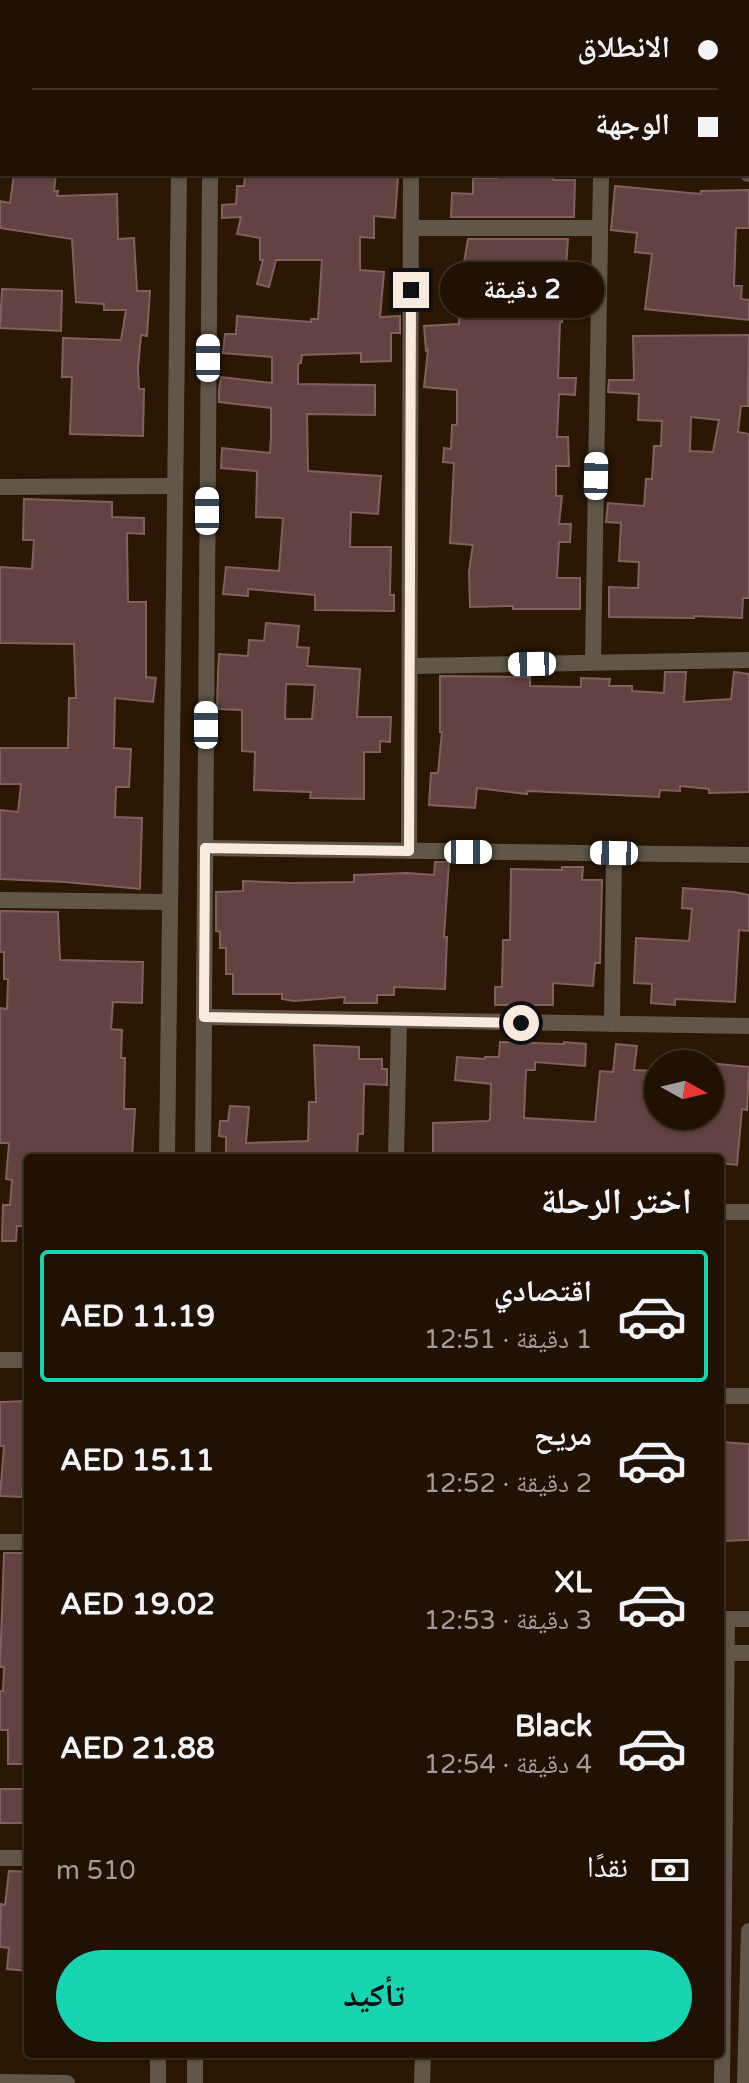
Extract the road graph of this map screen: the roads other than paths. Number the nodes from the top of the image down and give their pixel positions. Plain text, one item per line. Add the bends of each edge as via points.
1 (179, 176) edge
2 (210, 176) edge
3 (411, 176) edge
4 (601, 176) edge
5 (411, 228) junction
6 (600, 228) junction
7 (175, 486) junction
8 (0, 487) edge
9 (749, 660) edge
10 (593, 662) junction
11 (410, 666) junction
12 (205, 848) junction
13 (409, 851) junction
14 (614, 853) junction
15 (749, 855) edge
16 (0, 900) edge
17 (170, 902) junction
18 (204, 1017) junction
19 (399, 1021) junction
20 (612, 1024) junction
21 (749, 1026) edge
22 (167, 1154) edge
23 (203, 1154) edge
24 (396, 1154) edge
25 (724, 1212) edge
26 (749, 1212) edge
27 (0, 1360) edge
28 (24, 1360) edge
29 (724, 1396) edge
30 (749, 1396) edge
31 (0, 1542) edge
32 (24, 1542) edge
33 (724, 1619) edge
34 (749, 1619) edge
35 (724, 1653) edge
36 (749, 1653) edge
37 (0, 1858) edge
38 (24, 1858) edge
39 (749, 1931) edge
40 (158, 2058) edge
41 (195, 2058) edge
42 (423, 2058) edge
43 (722, 2058) edge
44 (0, 2082) edge
45 (67, 2083) edge
46 (158, 2083) edge
47 (195, 2083) edge
48 (422, 2083) edge
49 (722, 2083) edge
50 (745, 2083) edge

1 - 7 street
2 - 12 street
3 - 5 street
4 - 6 street
5 - 6 street
5 - 11 street
6 - 10 street
7 - 8 street
7 - 17 street
9 - 10 street
10 - 11 street
11 - 13 street
12 - 13 street
12 - 18 street
13 - 14 street
14 - 15 street
14 - 20 street
16 - 17 street
17 - 22 street
18 - 19 street
18 - 23 street
19 - 20 street
19 - 24 street
20 - 21 street
25 - 26 street
27 - 28 street
29 - 30 street
31 - 32 street
33 - 34 street
33 - 35 street
35 - 36 street
37 - 38 street
39 - 50 street
40 - 46 street
41 - 47 street
42 - 48 street
43 - 49 street
44 - 45 street

